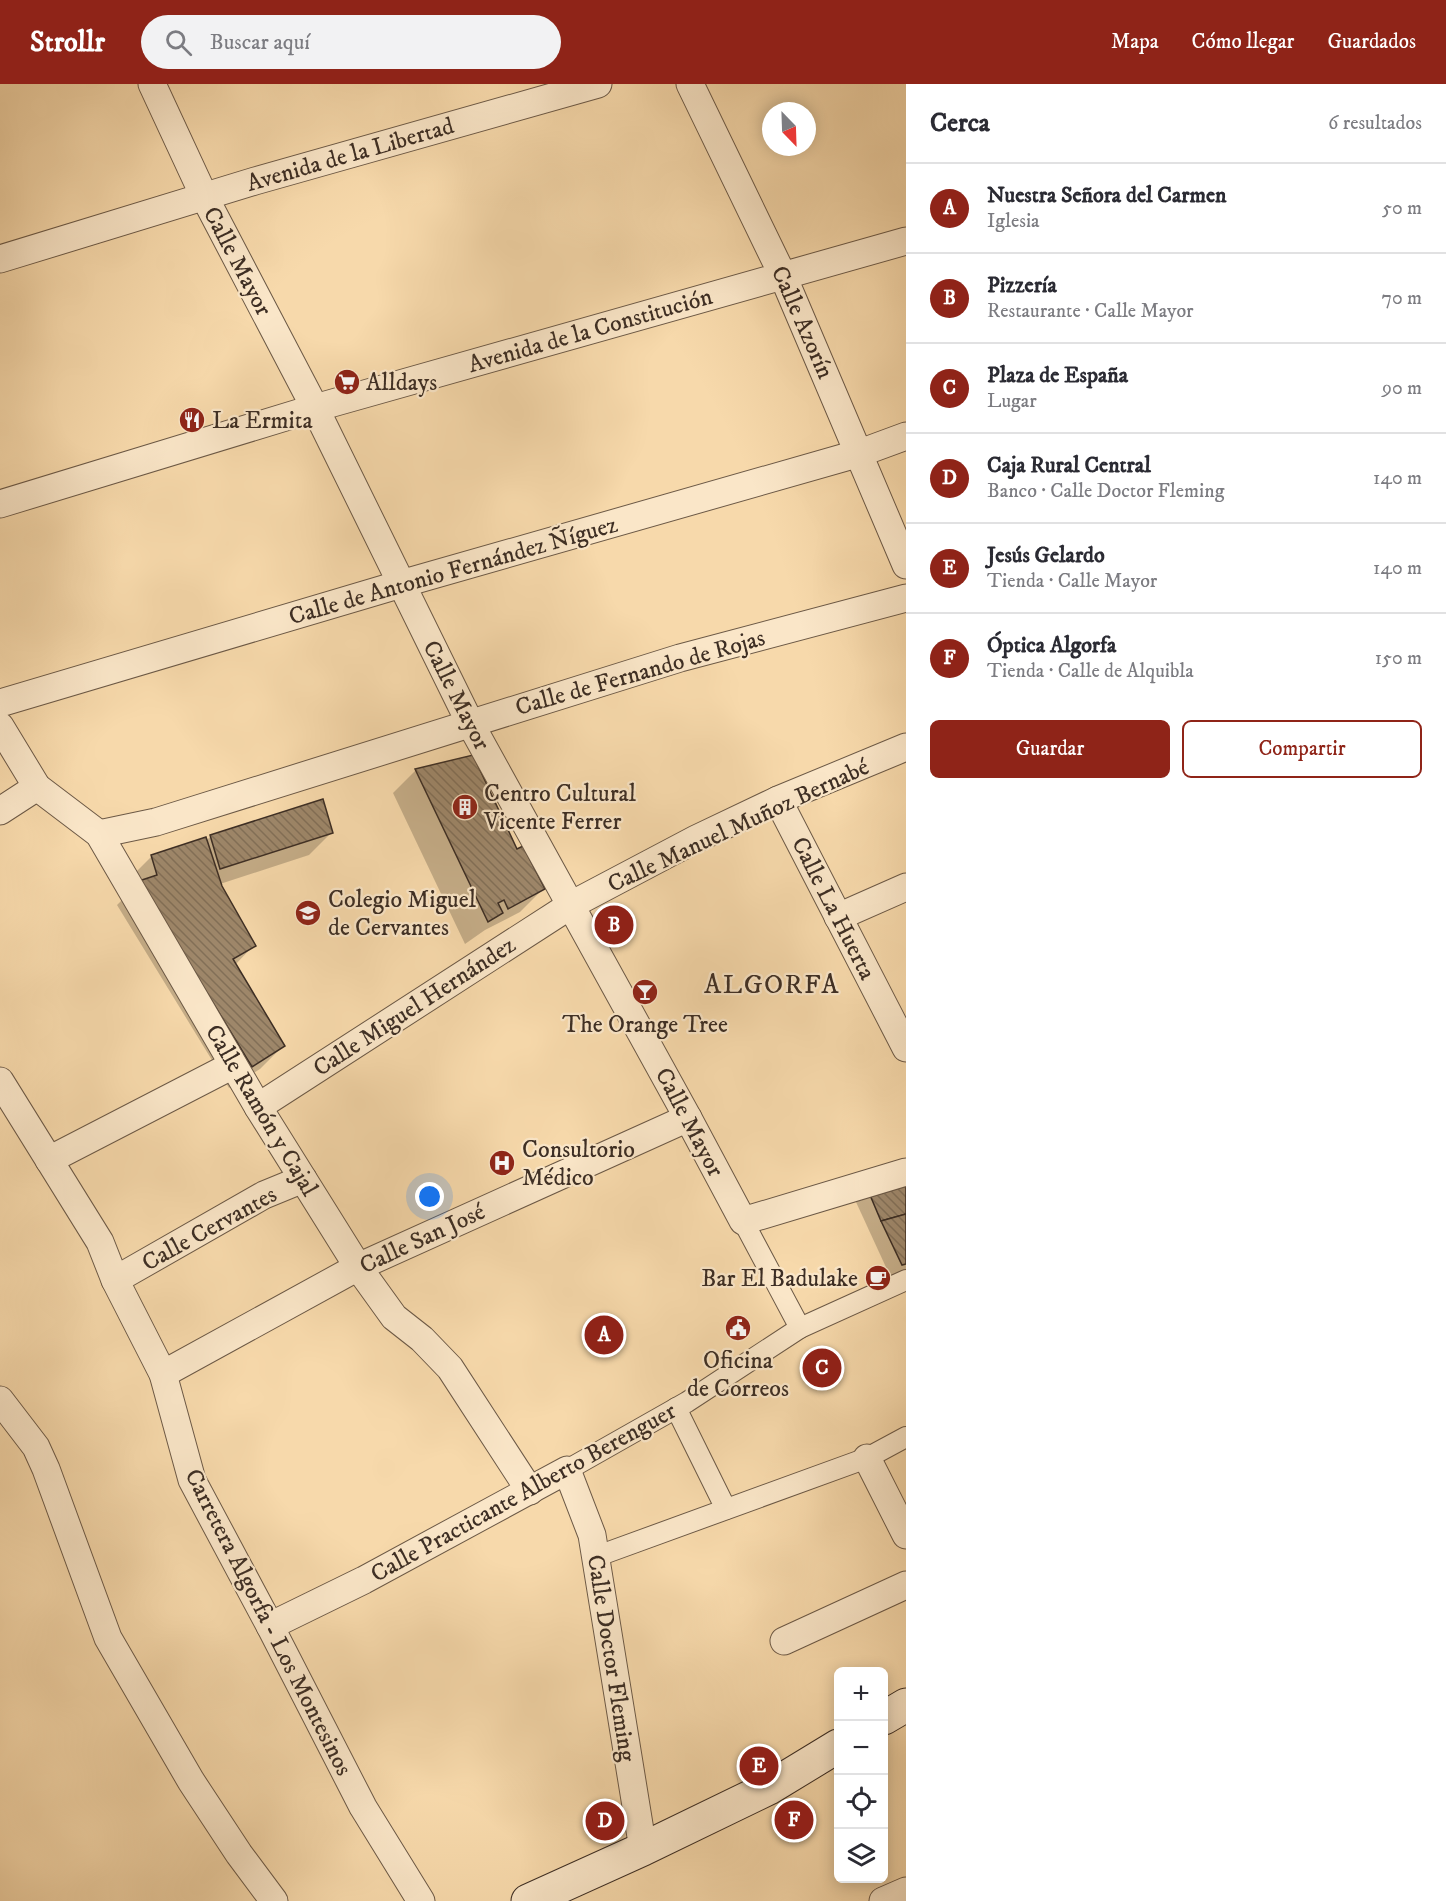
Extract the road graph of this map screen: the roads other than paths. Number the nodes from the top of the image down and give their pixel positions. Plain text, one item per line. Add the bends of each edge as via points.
1 (152, 84) edge
2 (598, 84) edge
3 (690, 84) edge
4 (204, 196) junction
5 (906, 242) edge
6 (0, 259) edge
7 (783, 276) junction
8 (315, 408) junction
9 (906, 436) edge
10 (860, 453) junction
11 (0, 504) edge
12 (906, 565) edge
13 (401, 584) junction
14 (906, 598) edge
15 (0, 703) edge
16 (470, 723) junction
17 (0, 726) edge
18 (906, 747) edge
19 (37, 787) junction
20 (778, 800) junction
21 (0, 811) edge
22 (99, 834) junction
23 (906, 887) edge
24 (571, 904) junction
25 (838, 917) junction
26 (906, 1048) edge
27 (233, 1065) junction
28 (0, 1081) edge
29 (258, 1107) junction
30 (688, 1118) junction
31 (49, 1160) junction
32 (906, 1172) edge
33 (303, 1179) junction
34 (743, 1221) junction
35 (358, 1267) junction
36 (115, 1280) junction
37 (906, 1280) edge
38 (800, 1328) junction
39 (162, 1374) junction
40 (0, 1400) edge
41 (676, 1408) junction
42 (906, 1437) edge
43 (867, 1458) junction
44 (567, 1470) junction
45 (530, 1491) junction
46 (726, 1509) junction
47 (906, 1535) edge
48 (595, 1557) junction
49 (906, 1585) edge
50 (270, 1626) junction
51 (784, 1641) dead end
52 (906, 1705) edge
53 (888, 1716) edge
54 (834, 1748) edge
55 (643, 1849) junction
56 (906, 1891) edge
57 (274, 1901) edge
58 (422, 1901) edge
59 (528, 1901) edge
60 (882, 1901) edge

1 - 4 street, Calle Mayor
2 - 4 street, Avenida de la Libertad
3 - 7 street, Calle Azorín
4 - 6 street, Avenida de la Libertad
4 - 8 street, Calle Mayor
5 - 7 street, Avenida de la Constitución
7 - 8 street, Avenida de la Constitución
7 - 10 street, Calle Azorín
8 - 11 street, Avenida de la Constitución
8 - 13 street, Calle Mayor
9 - 10 street, Calle de Antonio Fernández Ñíguez
10 - 12 street, Calle Azorín
10 - 13 street, Calle de Antonio Fernández Ñíguez
13 - 15 street, Calle de Antonio Fernández Ñíguez
13 - 16 street, Calle Mayor
14 - 16 street, Calle de Fernando de Rojas via 680,658
16 - 22 street, Calle de Fernando de Rojas via 156,822
16 - 24 street, Calle Mayor
17 - 19 street, Calle Ramón y Cajal
18 - 20 street, Calle Manuel Muñoz Bernabé
19 - 21 street
19 - 22 street, Calle Ramón y Cajal
20 - 24 street, Calle Manuel Muñoz Bernabé
20 - 25 street, Calle La Huerta
22 - 27 street, Calle Ramón y Cajal
23 - 25 street
24 - 29 street, Calle Miguel Hernández
24 - 30 street, Calle Mayor
25 - 26 street, Calle La Huerta
27 - 29 street, Calle Ramón y Cajal
27 - 31 street
28 - 31 street, Carretera Algorfa - Los Montesinos
29 - 33 street, Calle Ramón y Cajal
30 - 34 street, Calle Mayor
30 - 35 street, Calle San José
31 - 36 street, Carretera Algorfa - Los Montesinos via 100,1242
32 - 34 street
33 - 35 street, Calle Ramón y Cajal
33 - 36 street, Calle Cervantes via 264,1195
34 - 38 street, Calle Mayor
35 - 39 street, Calle San José
35 - 45 street, Calle Ramón y Cajal via 394,1317 450,1368
36 - 39 street, Carretera Algorfa - Los Montesinos
37 - 38 street, Calle Practicante Alberto Berenguer
38 - 41 street, Calle Practicante Alberto Berenguer
39 - 50 street, Carretera Algorfa - Los Montesinos via 192,1480
40 - 57 street via 36,1447 46,1469 108,1638 191,1781
41 - 44 street, Calle Practicante Alberto Berenguer
41 - 46 street
42 - 43 street
43 - 46 street
43 - 47 street
44 - 45 street, Calle Practicante Alberto Berenguer
44 - 48 street, Calle Doctor Fleming via 592,1535
45 - 50 street, Calle Practicante Alberto Berenguer
46 - 48 street
48 - 55 street, Calle Doctor Fleming
49 - 51 street
50 - 58 street, Carretera Algorfa - Los Montesinos via 363,1807
52 - 53 main road
54 - 55 main road via 769,1788
55 - 59 main road
56 - 60 street

